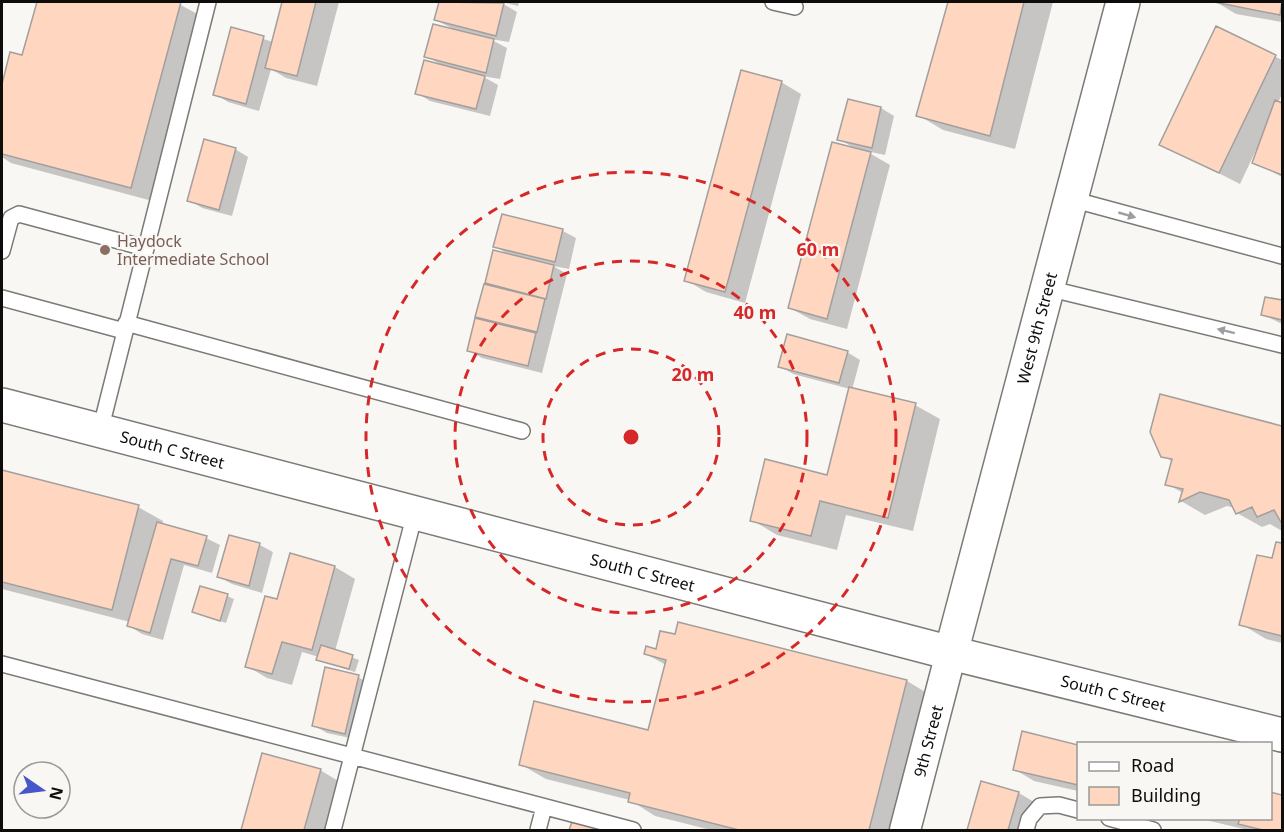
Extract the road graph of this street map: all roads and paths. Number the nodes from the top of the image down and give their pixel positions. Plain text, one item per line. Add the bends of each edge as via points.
1 (208, 2) edge
2 (773, 2) edge
3 (1123, 2) edge
4 (795, 7) dead end
5 (1071, 199) junction
6 (145, 248) junction
7 (2, 251) edge
8 (1282, 256) edge
9 (1047, 288) junction
10 (2, 297) edge
11 (125, 327) junction
12 (1282, 345) edge
13 (2, 405) edge
14 (100, 430) junction
15 (522, 431) dead end
16 (415, 513) junction
17 (951, 654) junction
18 (2, 664) edge
19 (1282, 735) edge
20 (352, 757) junction
21 (544, 807) junction
22 (1077, 810) edge
23 (1113, 820) edge
24 (333, 831) edge
25 (538, 831) edge
26 (633, 831) edge
27 (905, 831) edge
28 (1026, 831) edge
29 (1153, 831) edge

1 - 6 lane
2 - 4 lane
3 - 5 street, West 9th Street
5 -> 8 lane
5 - 9 street, West 9th Street
6 - 7 lane via 19,214 11,218
6 - 11 lane
12 -> 9 lane
9 - 17 street, West 9th Street
10 - 11 lane
11 - 14 lane
11 - 15 lane
13 - 14 street, South C Street
14 - 16 street, South C Street
16 - 17 street, South C Street
16 - 20 lane
17 - 19 street, South C Street
17 - 27 street, 9th Street
18 - 20 lane
20 - 21 lane
20 - 24 lane
21 - 25 lane
21 - 26 lane
22 - 28 lane via 1040,806 1029,819
23 - 29 lane

